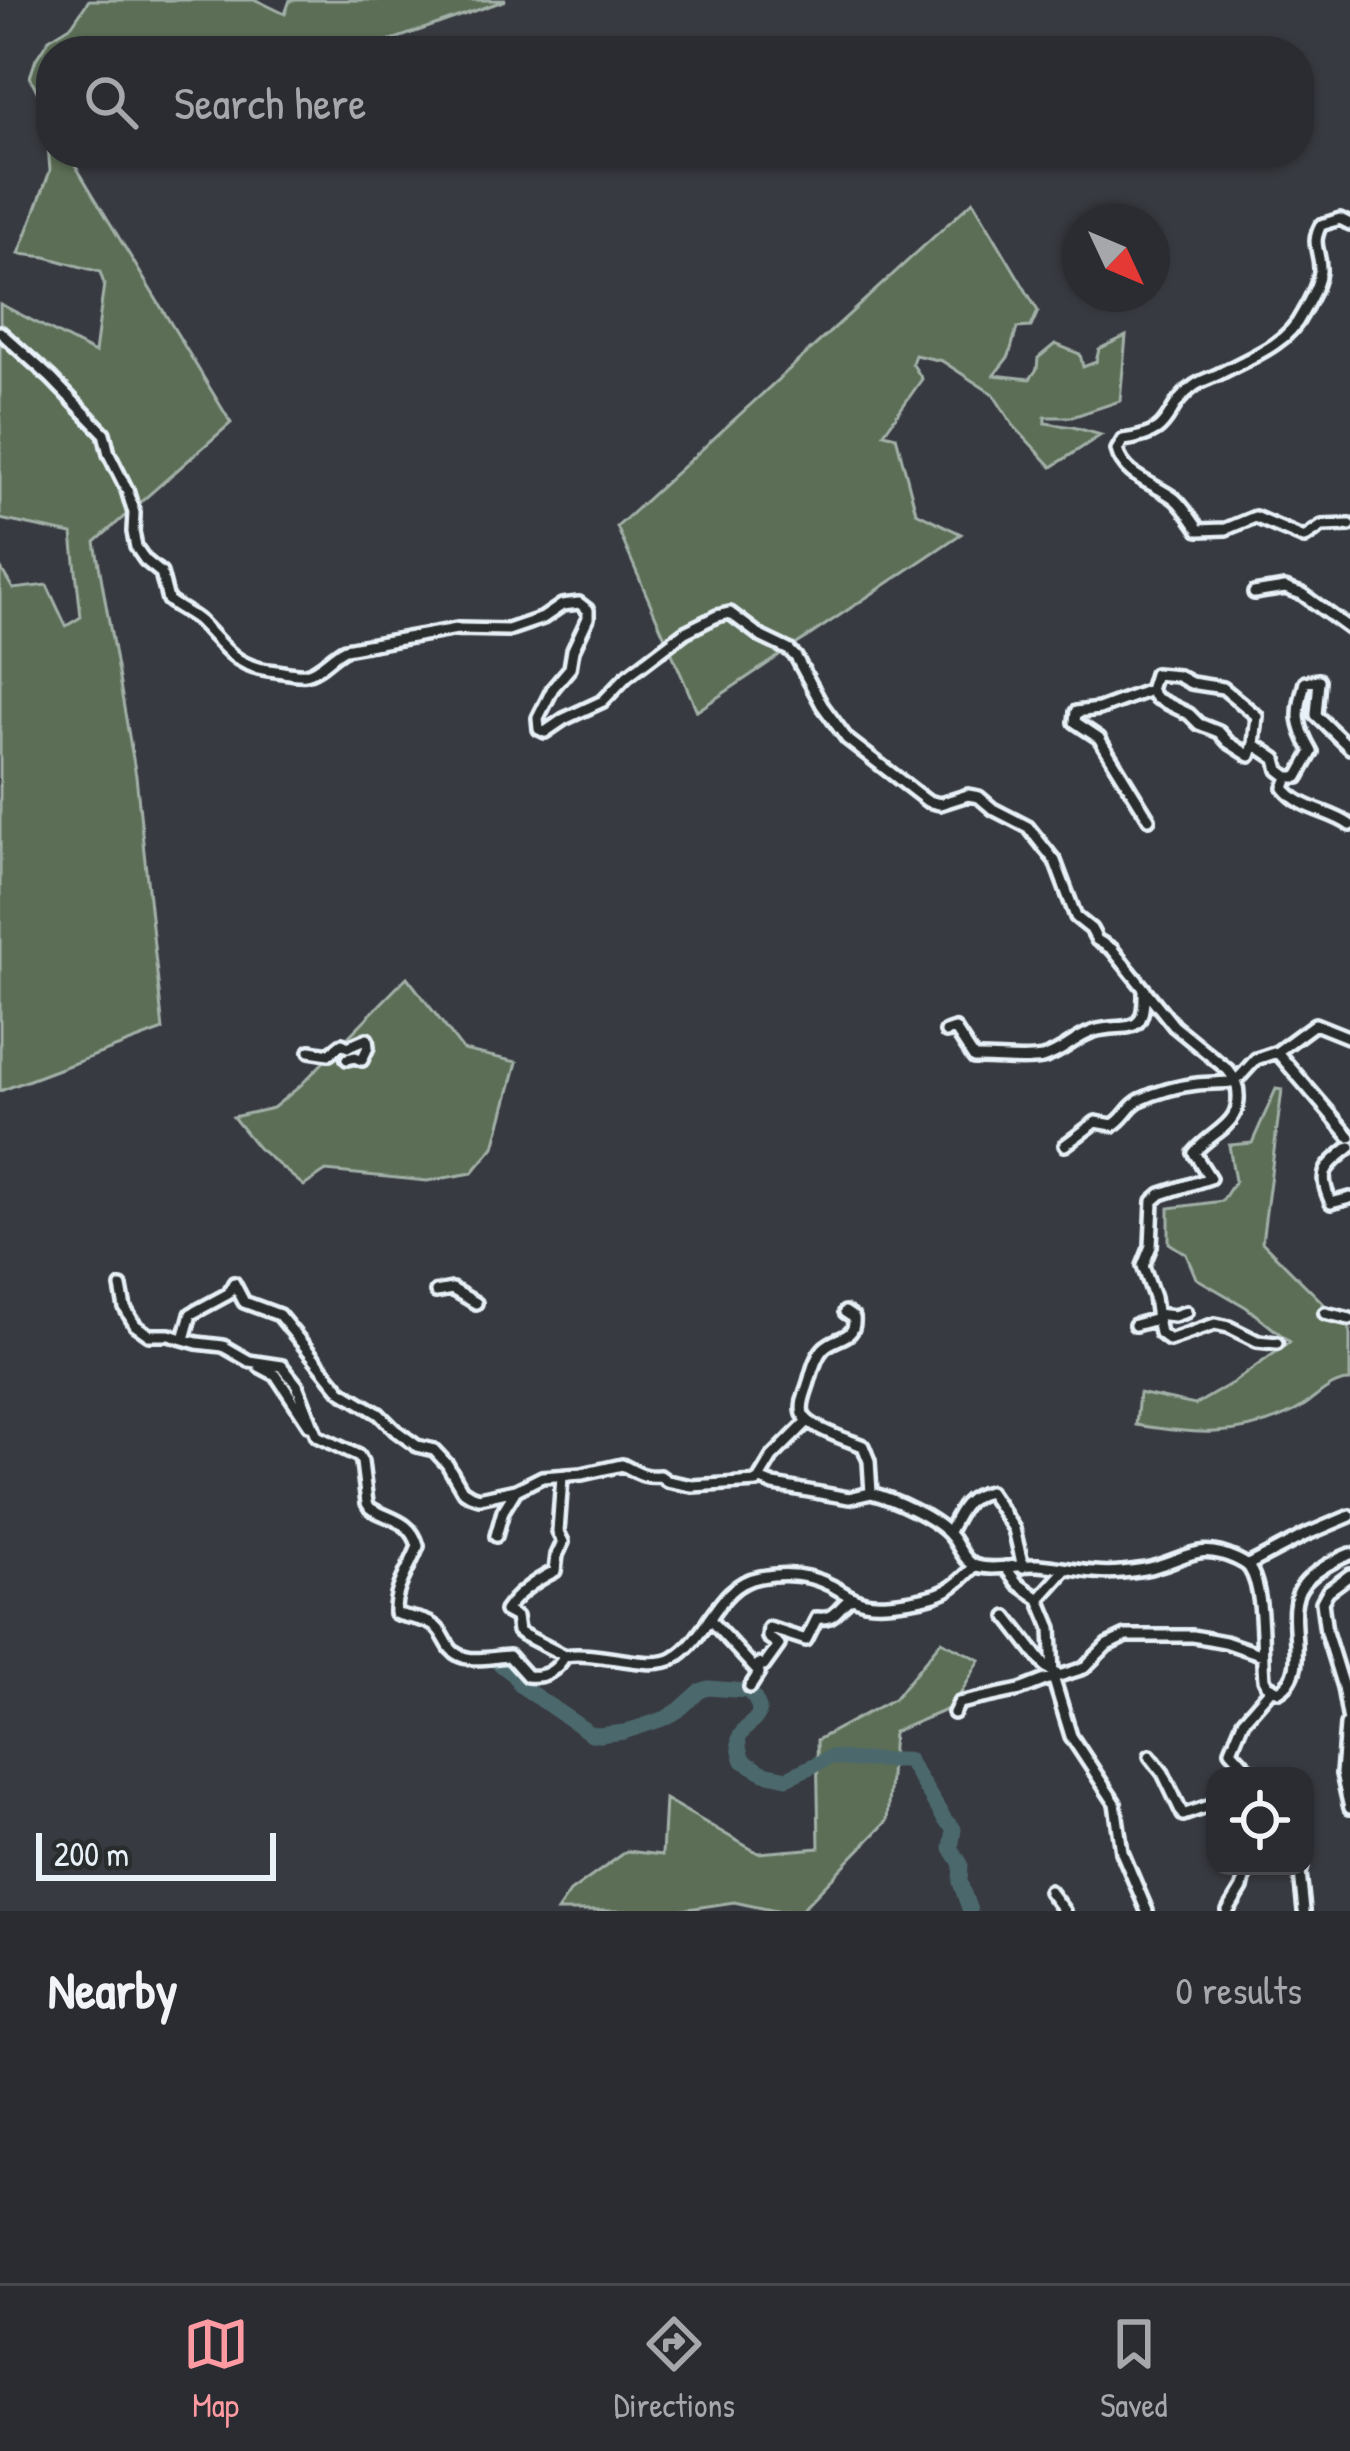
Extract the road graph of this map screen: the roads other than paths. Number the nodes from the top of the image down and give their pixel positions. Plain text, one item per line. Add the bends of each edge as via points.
1 (1350, 224) edge
2 (0, 332) edge
3 (1350, 525) edge
4 (1253, 593) dead end
5 (1350, 629) edge
6 (1150, 690) junction
7 (1254, 744) junction
8 (1350, 748) edge
9 (1288, 777) junction
10 (1149, 819) dead end
11 (1350, 825) edge
12 (1144, 992) junction
13 (946, 1032) dead end
14 (1350, 1038) edge
15 (310, 1051) dead end
16 (1276, 1052) junction
17 (347, 1058) dead end
18 (1236, 1081) junction
19 (1350, 1137) edge
20 (1065, 1145) dead end
21 (1350, 1147) edge
22 (1350, 1198) edge
23 (121, 1287) dead end
24 (436, 1292) dead end
25 (476, 1303) dead end
26 (845, 1312) dead end
27 (1186, 1312) dead end
28 (1324, 1313) dead end
29 (1156, 1317) junction
30 (1350, 1319) edge
31 (1135, 1325) dead end
32 (184, 1339) junction
33 (1277, 1343) dead end
34 (808, 1421) junction
35 (562, 1477) junction
36 (761, 1480) junction
37 (516, 1490) junction
38 (871, 1493) junction
39 (1350, 1516) edge
40 (949, 1532) junction
41 (496, 1536) dead end
42 (1350, 1554) edge
43 (1249, 1565) junction
44 (975, 1566) junction
45 (1023, 1567) junction
46 (1005, 1568) junction
47 (1065, 1570) junction
48 (1350, 1575) edge
49 (852, 1598) junction
50 (1039, 1599) junction
51 (1007, 1617) dead end
52 (709, 1619) junction
53 (1263, 1655) junction
54 (565, 1656) junction
55 (757, 1670) junction
56 (1053, 1675) junction
57 (750, 1687) dead end
58 (1272, 1688) junction
59 (1347, 1707) edge
60 (954, 1713) dead end
61 (1350, 1727) edge
62 (1150, 1756) dead end
63 (1247, 1767) edge
64 (1206, 1807) edge
65 (1350, 1808) edge
66 (1245, 1875) edge
67 (1300, 1875) edge
68 (1049, 1892) dead end
69 (1064, 1911) edge
70 (1147, 1911) edge
71 (1228, 1911) edge
72 (1304, 1911) edge

1 - 3 street via 1321,226 1314,240 1320,275 1291,332 1197,383 1165,426 1117,449 1128,471 1178,502 1199,530 1256,518 1304,538 1322,526
2 - 12 street via 104,433 134,513 136,547 160,573 168,600 247,666 303,675 345,649 457,629 508,631 579,603 589,618 538,718 545,731 603,701 685,632 730,613 789,650 847,739 927,801 980,797 1028,827 1055,862 1076,917
4 - 5 street via 1302,594
6 - 7 street via 1250,756
6 - 7 street via 1155,674 1223,688 1257,716
6 - 10 street via 1076,712
7 - 9 street
8 - 9 street via 1316,715 1319,680 1305,682 1297,713 1312,752 1298,777
9 - 11 street via 1284,788 1294,801
12 - 13 street via 1133,1027 1094,1031 1040,1058 974,1058 955,1029
12 - 18 street
14 - 16 street via 1315,1024
15 - 17 street via 328,1054 367,1039 362,1060
16 - 18 street via 1256,1059
16 - 19 street
18 - 20 street via 1154,1094 1113,1125 1096,1121
18 - 29 street via 1226,1128 1194,1154 1210,1178 1153,1201 1143,1266
21 - 22 street via 1325,1168 1322,1184 1331,1203
23 - 32 street via 135,1325
24 - 25 street via 452,1289
26 - 34 street via 856,1325 819,1354 803,1398
27 - 29 street
28 - 30 street
29 - 31 street
29 - 33 street via 1169,1340 1215,1324
32 - 37 street via 191,1314 234,1283 244,1302 279,1315 341,1391 434,1450 462,1490 478,1498
32 - 54 street via 282,1366 317,1436 359,1456 370,1508 415,1533 418,1546 395,1612 431,1622 455,1655 508,1656 527,1676 548,1675
34 - 36 street
34 - 38 street via 863,1446
35 - 36 street via 622,1465 692,1486
35 - 37 street
35 - 54 street via 555,1571 505,1612 517,1617 522,1634
36 - 38 street via 849,1498
37 - 41 street
38 - 40 street
39 - 43 street
40 - 44 street
40 - 45 street via 964,1503 989,1492 1014,1529
42 - 58 street via 1300,1588 1291,1681
43 - 47 street via 1198,1550 1156,1567
43 - 53 street
44 - 46 street
44 - 49 street via 935,1595 879,1604
45 - 46 street
45 - 47 street
46 - 50 street
47 - 50 street
48 - 59 street via 1322,1602
49 - 52 street via 817,1577 766,1576 738,1583
49 - 55 street via 817,1618 806,1640 769,1628 779,1645
50 - 56 street via 1052,1628
51 - 56 street
52 - 54 street via 674,1659 656,1665
52 - 55 street
53 - 56 street via 1193,1636 1126,1636 1084,1668
53 - 58 street
55 - 57 street
56 - 60 street via 959,1703
56 - 70 street via 1076,1746 1115,1803 1122,1852
58 - 63 street via 1231,1750
59 - 61 street
59 - 65 street via 1342,1774
62 - 64 street via 1183,1815
66 - 71 street
67 - 72 street
68 - 69 street

